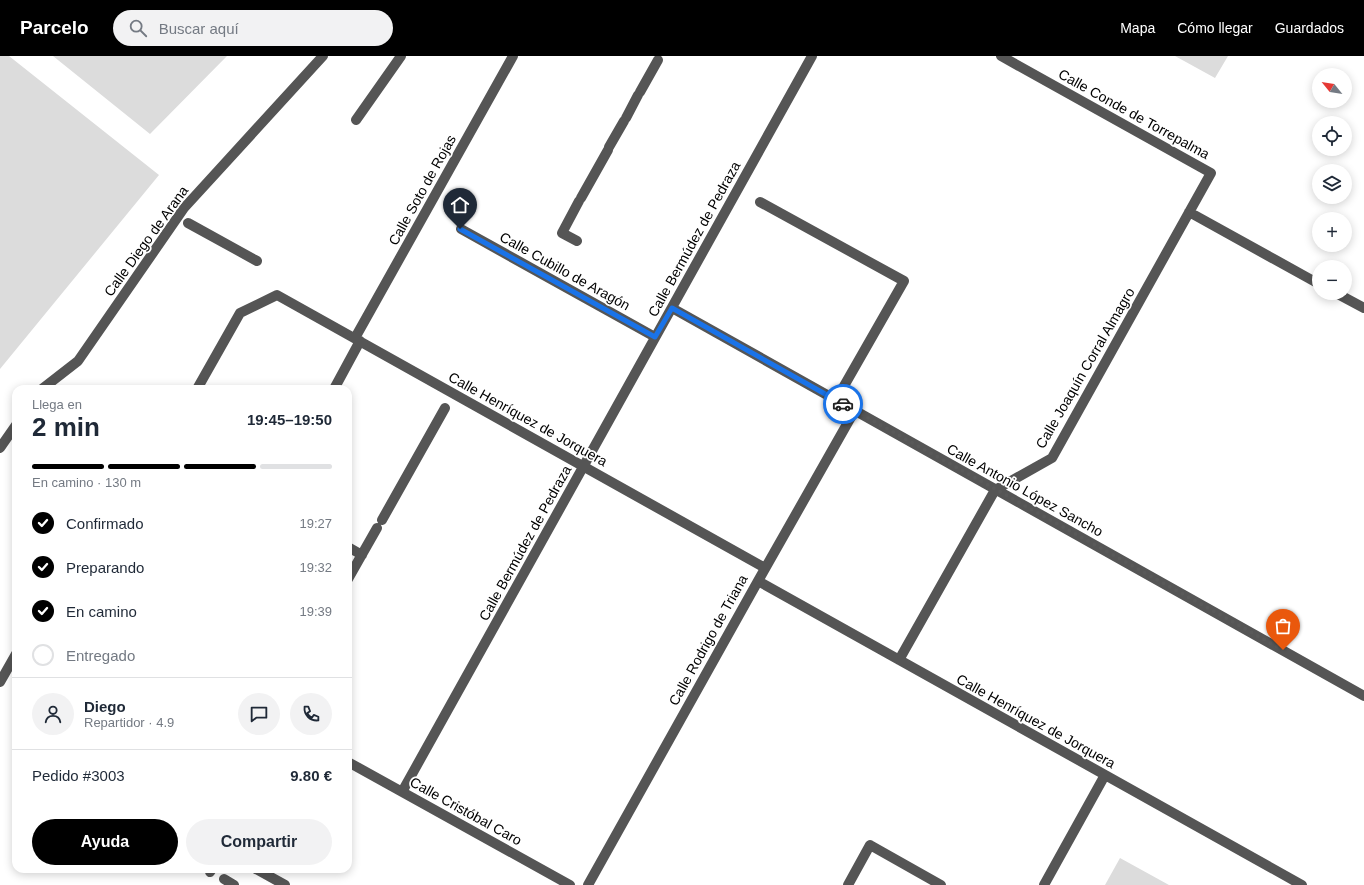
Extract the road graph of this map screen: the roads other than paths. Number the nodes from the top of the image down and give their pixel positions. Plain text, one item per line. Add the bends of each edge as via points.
1 (323, 56) edge
2 (401, 56) edge
3 (513, 56) edge
4 (812, 56) edge
5 (1001, 56) edge
6 (659, 57) edge
7 (356, 120) dead end
8 (760, 202) dead end
9 (1189, 212) junction
10 (188, 223) dead end
11 (460, 229) dead end
12 (577, 241) dead end
13 (256, 261) dead end
14 (1312, 280) edge
15 (1349, 300) edge
16 (672, 308) junction
17 (1364, 308) edge
18 (655, 337) junction
19 (358, 340) junction
20 (47, 385) edge
21 (200, 385) edge
22 (336, 385) edge
23 (836, 400) junction
24 (445, 408) dead end
25 (855, 410) junction
26 (12, 431) edge
27 (0, 448) edge
28 (584, 466) junction
29 (996, 490) junction
30 (352, 550) edge
31 (362, 555) junction
32 (765, 568) junction
33 (352, 572) edge
34 (758, 581) junction
35 (899, 660) junction
36 (12, 661) edge
37 (0, 682) edge
38 (1364, 696) edge
39 (352, 764) edge
40 (1105, 775) junction
41 (402, 792) junction
42 (263, 873) edge
43 (224, 879) dead end
44 (593, 884) edge
45 (234, 885) edge
46 (285, 885) edge
47 (570, 885) edge
48 (848, 885) edge
49 (941, 885) edge
50 (1044, 885) edge
51 (1302, 885) edge

1 - 20 street, Calle Diego de Arana via 184,208 78,361
2 - 7 street
3 - 19 street, Calle Soto de Rojas
4 - 16 street, Calle Bermúdez de Pedraza
5 - 9 street, Calle Conde de Torrepalma via 1211,173
6 - 12 street via 562,233
8 - 23 street via 904,282
9 - 14 street
9 - 29 street, Calle Joaquín Corral Almagro via 1052,458
10 - 13 street
11 - 18 street, Calle Cubillo de Aragón
15 - 17 street
16 - 18 street, Calle Bermúdez de Pedraza
16 - 23 street, Calle Antonio López Sancho
18 - 28 street, Calle Bermúdez de Pedraza
19 - 21 street, Calle Henríquez de Jorquera via 277,295 240,313
19 - 22 street, Calle Soto de Rojas
19 - 28 street, Calle Henríquez de Jorquera
23 - 25 street, Calle Antonio López Sancho
24 - 31 street
25 - 29 street, Calle Antonio López Sancho
25 - 32 street, Calle Rodrigo de Triana
26 - 27 street
28 - 32 street, Calle Henríquez de Jorquera
28 - 41 street, Calle Bermúdez de Pedraza
29 - 35 street
29 - 38 street, Calle Antonio López Sancho
30 - 31 street
31 - 33 street
32 - 34 street, Calle Rodrigo de Triana
34 - 35 street, Calle Henríquez de Jorquera
34 - 44 street, Calle Rodrigo de Triana
35 - 40 street, Calle Henríquez de Jorquera
36 - 37 street
39 - 41 street, Calle Cristóbal Caro
40 - 50 street
40 - 51 street, Calle Henríquez de Jorquera
41 - 47 street, Calle Cristóbal Caro
42 - 46 street
43 - 45 street
48 - 49 street via 870,845

